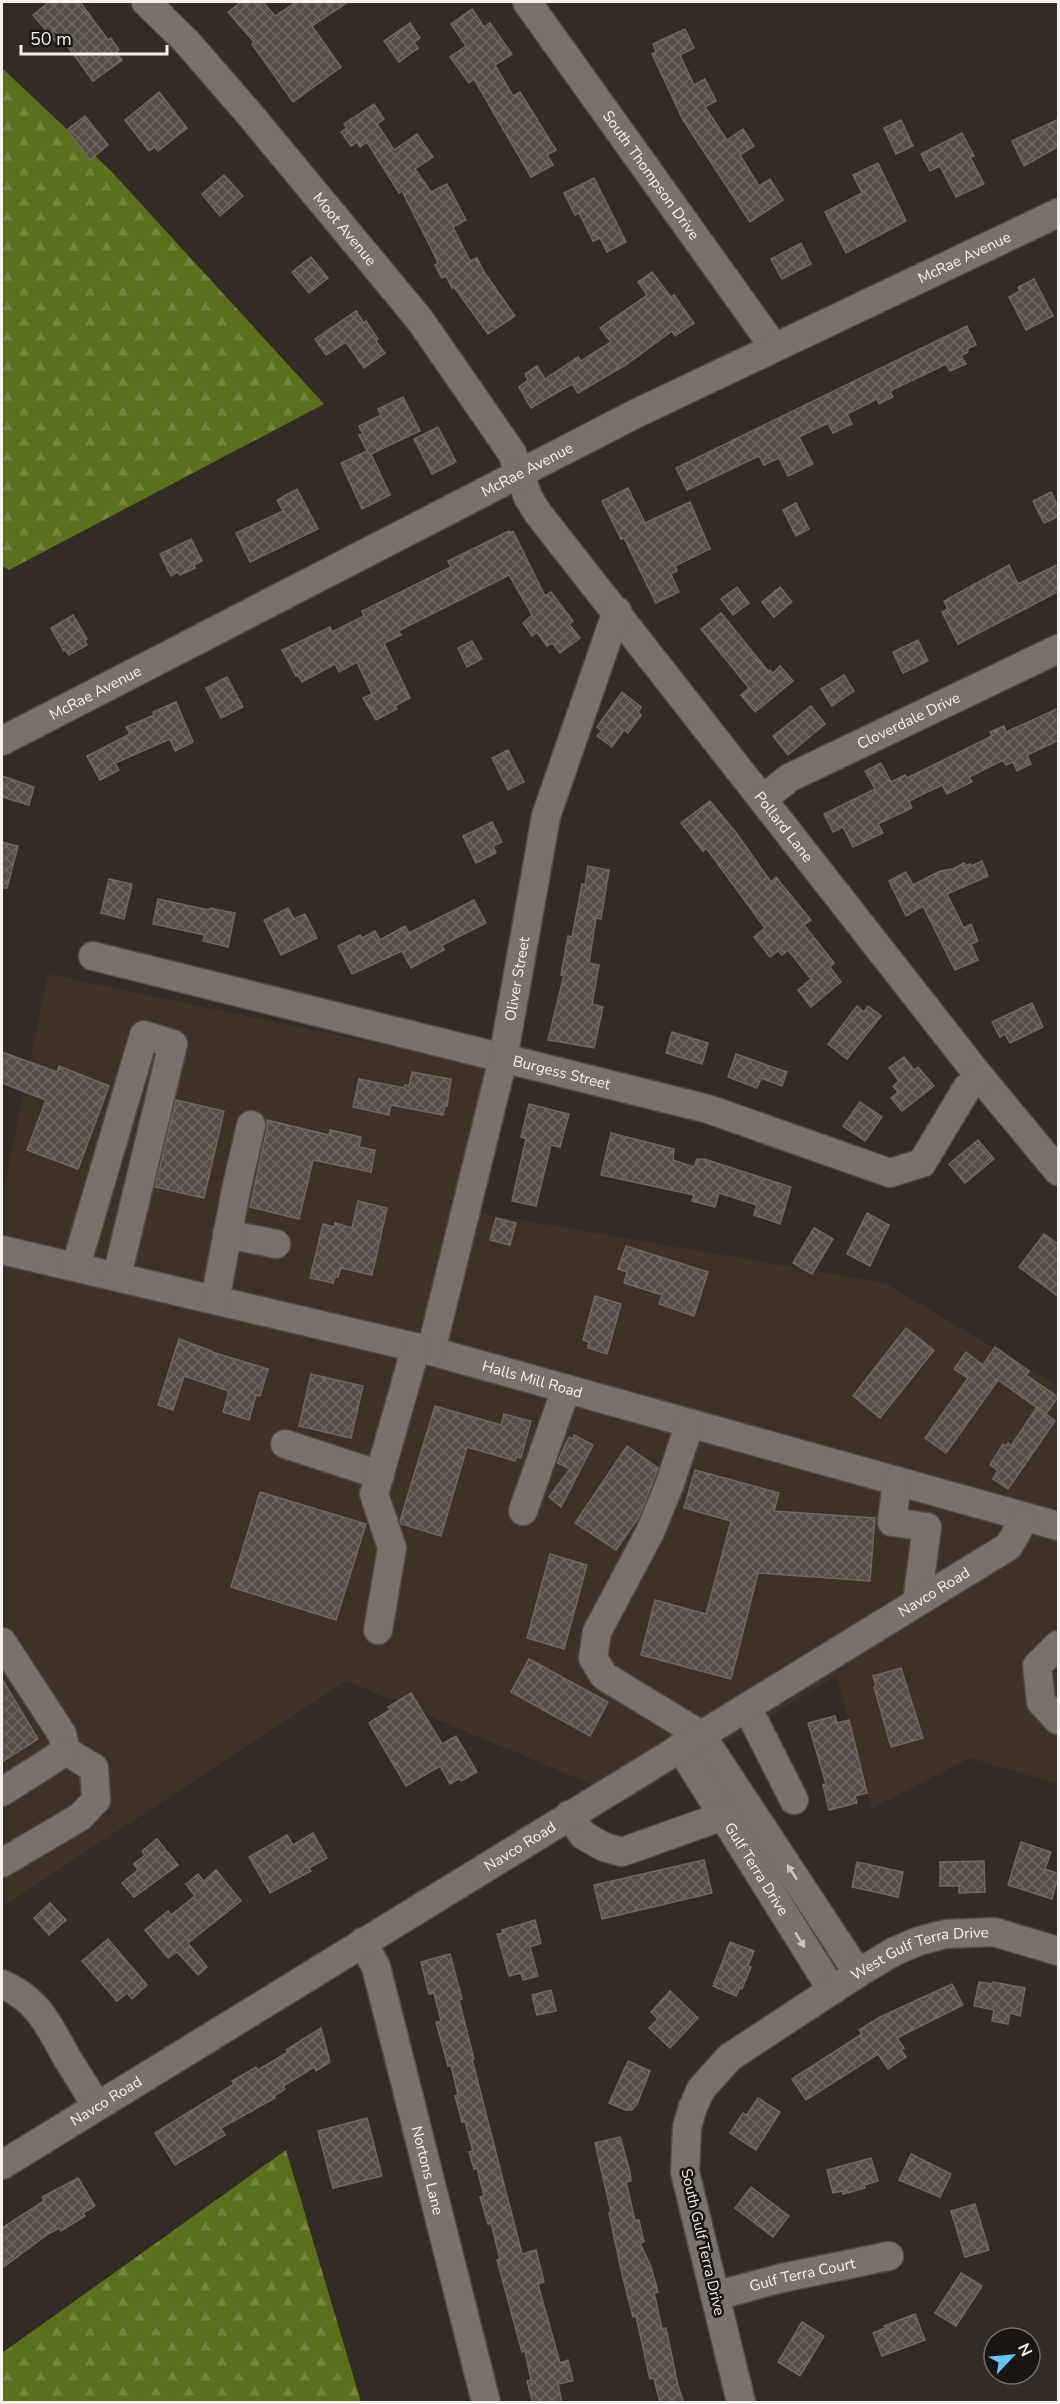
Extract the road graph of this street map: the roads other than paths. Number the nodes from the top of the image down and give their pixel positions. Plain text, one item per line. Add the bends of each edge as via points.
1 (146, 2) edge
2 (527, 2) edge
3 (1059, 213) edge
4 (774, 348) junction
5 (520, 474) junction
6 (616, 611) junction
7 (1059, 649) edge
8 (2, 741) edge
9 (763, 799) junction
10 (93, 956) dead end
11 (503, 1059) junction
12 (980, 1077) junction
13 (251, 1125) dead end
14 (1059, 1171) edge
15 (227, 1234) junction
16 (276, 1244) dead end
17 (2, 1250) edge
18 (76, 1266) junction
19 (117, 1276) junction
20 (215, 1300) junction
21 (423, 1349) junction
22 (566, 1389) junction
23 (690, 1423) junction
24 (285, 1444) dead end
25 (380, 1475) junction
26 (897, 1481) junction
27 (523, 1511) dead end
28 (1025, 1517) junction
29 (1059, 1526) edge
30 (917, 1602) junction
31 (378, 1630) dead end
32 (2, 1642) edge
33 (1059, 1645) edge
34 (747, 1707) junction
35 (1059, 1720) edge
36 (691, 1741) junction
37 (66, 1750) junction
38 (2, 1792) edge
39 (794, 1800) dead end
40 (569, 1815) junction
41 (723, 1816) junction
42 (2, 1863) edge
43 (363, 1942) junction
44 (1059, 1951) edge
45 (858, 1973) junction
46 (2, 1984) edge
47 (832, 1990) junction
48 (790, 2017) joint
49 (97, 2106) junction
50 (2, 2165) edge
51 (889, 2256) dead end
52 (715, 2296) junction
53 (486, 2403) edge
54 (741, 2403) edge

1 - 5 street, Moot Avenue via 246,110 420,320 500,433
2 - 4 street, South Thompson Drive
3 - 4 street, McRae Avenue
4 - 5 street, McRae Avenue
5 - 6 street, Pollard Lane via 537,512
5 - 8 street, McRae Avenue
6 - 9 street, Pollard Lane
6 - 11 street, Oliver Street via 546,816
7 - 9 street, Cloverdale Drive via 789,778
9 - 12 street, Pollard Lane
10 - 11 street, Burgess Street
11 - 12 street, Burgess Street via 708,1109 890,1173 922,1163 968,1088
11 - 21 street, Oliver Street
12 - 14 street, Pollard Lane
13 - 15 street
15 - 16 street
15 - 20 street
17 - 18 street, Halls Mill Road
18 - 19 street, Halls Mill Road
18 - 19 street via 144,1035 173,1044
19 - 20 street, Halls Mill Road
20 - 21 street, Halls Mill Road
21 - 22 street, Halls Mill Road
21 - 25 street, Oliver Street
22 - 23 street, Halls Mill Road
22 - 27 street
23 - 26 street, Halls Mill Road
23 - 36 street via 650,1532 597,1632 593,1658 604,1676
24 - 25 street
25 - 31 street, Oliver Street via 374,1494 392,1548
26 - 28 street, Halls Mill Road
26 - 30 street via 892,1522 927,1527
28 - 29 street, Halls Mill Road
28 - 30 street, Navco Road via 1009,1546
30 - 34 street, Navco Road
32 - 37 street via 62,1734
33 - 35 street via 1036,1666 1041,1702
34 - 36 street, Navco Road
34 - 39 street
36 - 40 street, Navco Road
36 - 41 street, Gulf Terra Drive
45 -> 36 street
37 - 38 street
37 - 42 street via 94,1768 96,1800 80,1817
40 - 41 street via 583,1835 622,1852
40 - 43 street, Navco Road
41 -> 47 street, Gulf Terra Drive
43 - 49 street, Navco Road
43 - 53 street, Nortons Lane via 376,1967
44 - 45 street, West Gulf Terra Drive via 994,1932 945,1934 895,1951
45 - 47 street, West Gulf Terra Drive
46 - 49 street via 32,2004 52,2028
47 - 48 street, West Gulf Terra Drive
48 - 52 street, South Gulf Terra Drive via 730,2057 701,2089 687,2127 685,2172
49 - 50 street, Navco Road
51 - 52 street, Gulf Terra Court
52 - 54 street, South Gulf Terra Drive

